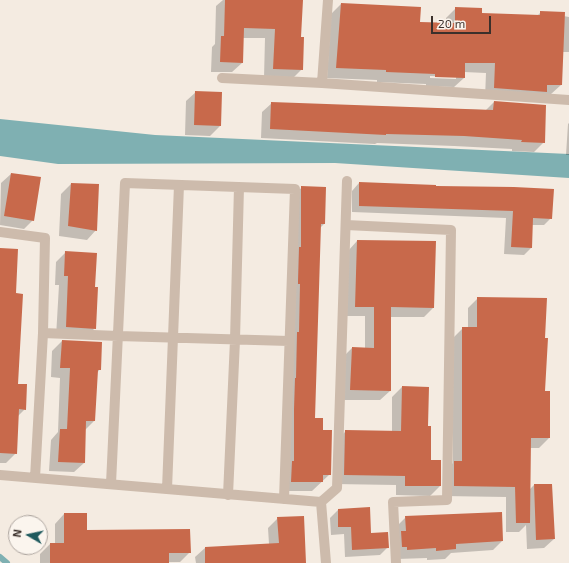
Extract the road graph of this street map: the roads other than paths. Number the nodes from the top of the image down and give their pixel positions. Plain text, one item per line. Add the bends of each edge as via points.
1 (328, 0) edge
2 (222, 78) dead end
3 (322, 83) junction
4 (569, 100) edge
5 (347, 181) dead end
6 (179, 185) junction
7 (239, 187) junction
8 (346, 225) junction
9 (0, 232) edge
10 (43, 333) junction
11 (118, 336) junction
12 (173, 338) junction
13 (235, 340) junction
14 (290, 341) junction
15 (0, 474) edge
16 (35, 478) junction
17 (111, 484) junction
18 (167, 489) junction
19 (228, 495) junction
20 (284, 499) junction
21 (321, 502) junction
22 (326, 563) edge
23 (396, 563) edge

1 - 3 street
2 - 3 street
3 - 4 street
5 - 8 street
6 - 7 street
6 - 11 street via 125,183
6 - 12 street
7 - 13 street
7 - 14 street via 295,189
8 - 21 street via 337,488
8 - 23 street via 451,230 447,500 393,502
9 - 10 street via 45,238
10 - 11 street
10 - 16 street
11 - 12 street
11 - 17 street
12 - 13 street
12 - 18 street
13 - 14 street
13 - 19 street
14 - 20 street
15 - 16 street
16 - 17 street
17 - 18 street
18 - 19 street
19 - 20 street
20 - 21 street
21 - 22 street

